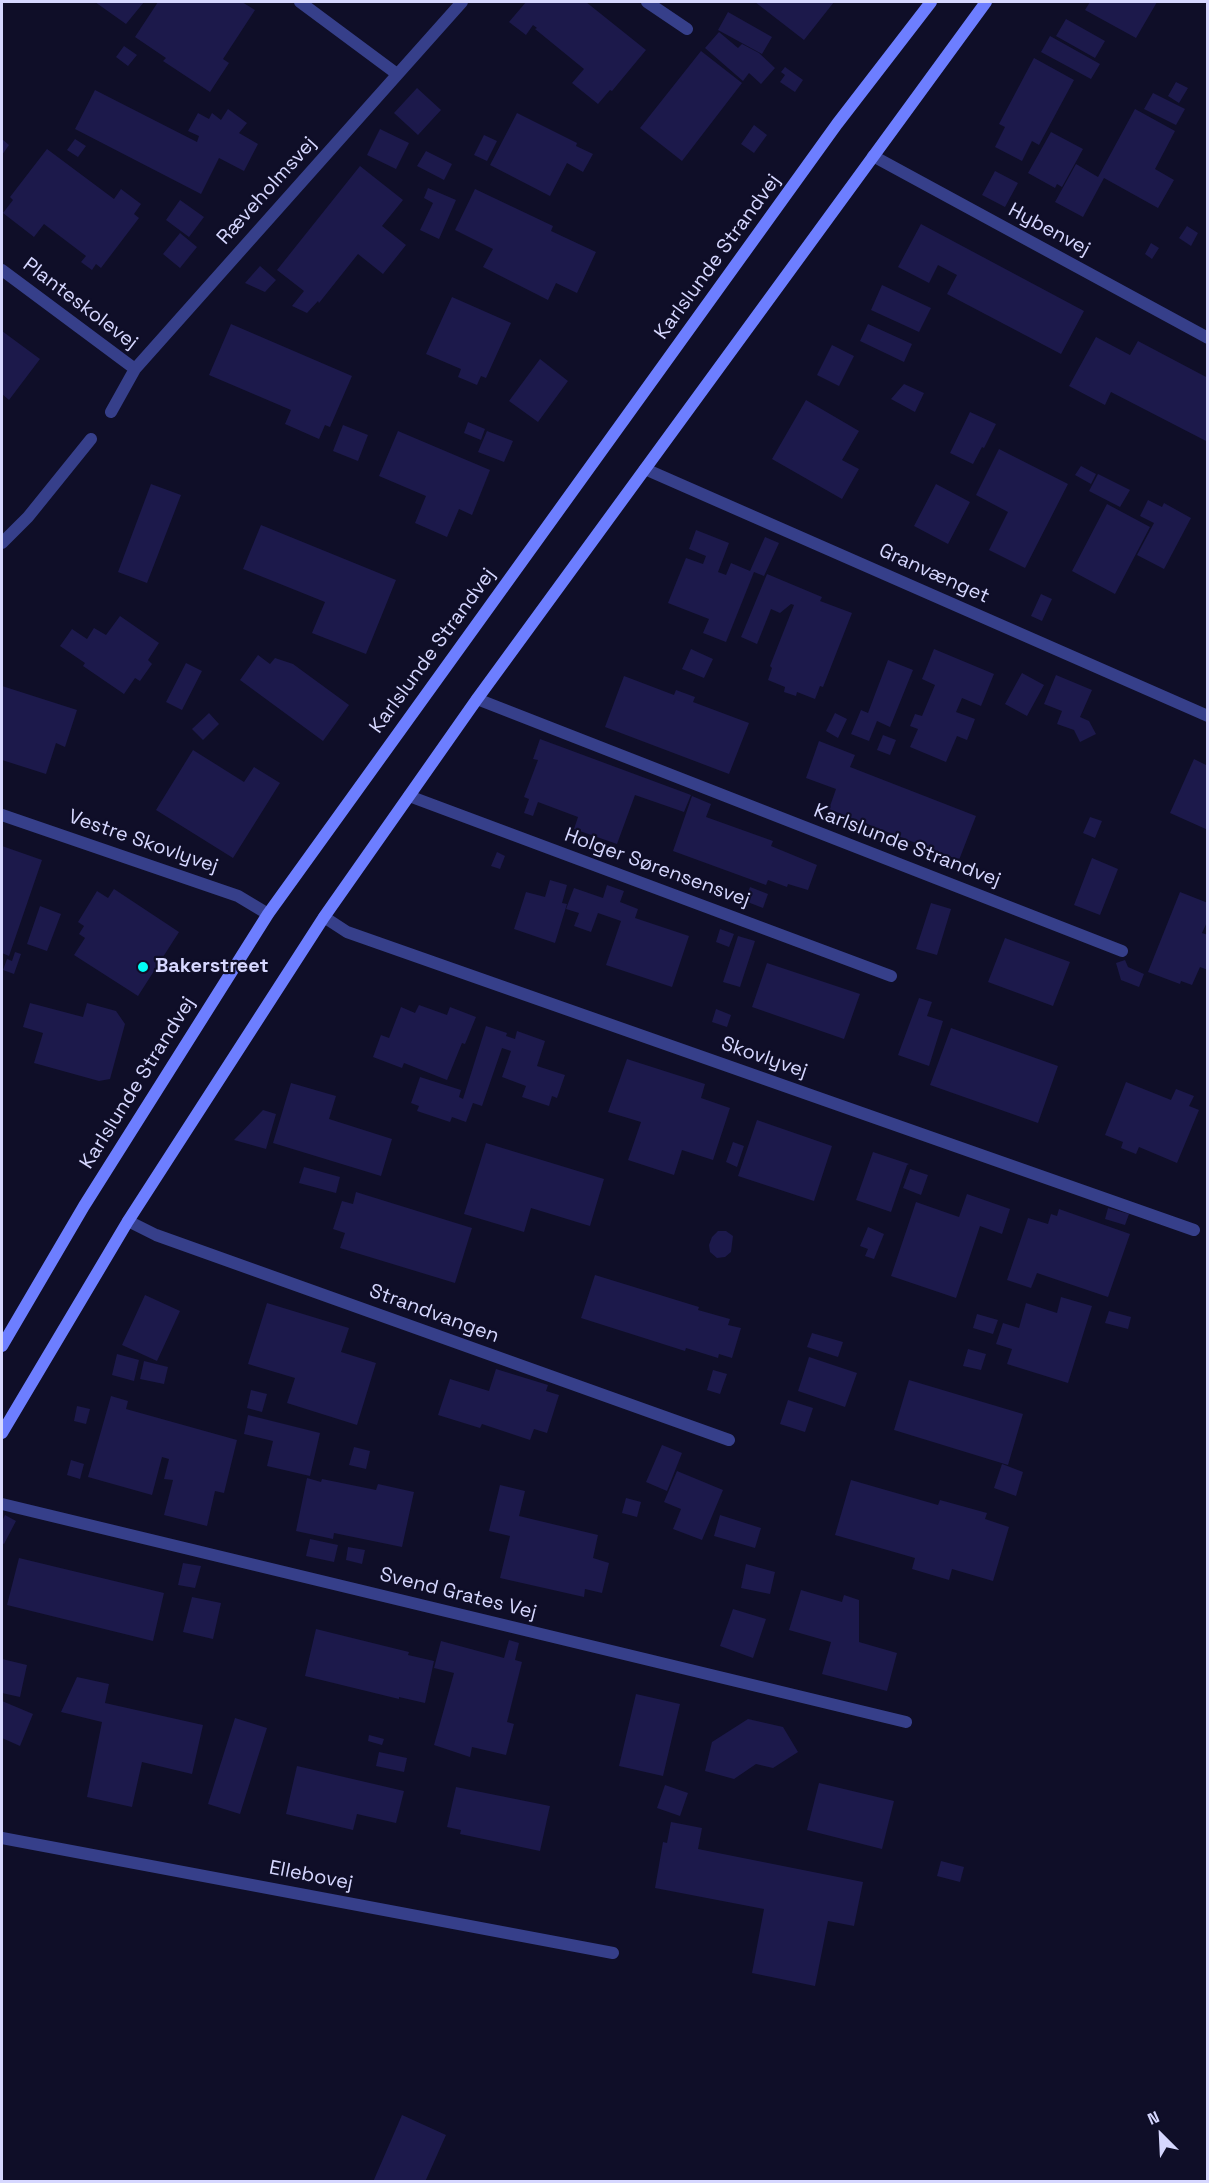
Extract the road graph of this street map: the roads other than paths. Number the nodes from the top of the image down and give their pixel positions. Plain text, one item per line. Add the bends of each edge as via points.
1 (300, 2) edge
2 (462, 2) edge
3 (647, 2) edge
4 (931, 2) edge
5 (986, 2) edge
6 (687, 29) dead end
7 (397, 74) junction
8 (873, 156) junction
9 (2, 270) edge
10 (1208, 338) edge
11 (135, 369) junction
12 (111, 412) dead end
13 (91, 440) dead end
14 (645, 469) junction
15 (2, 543) edge
16 (477, 699) junction
17 (1208, 716) edge
18 (409, 796) junction
19 (2, 815) edge
20 (268, 914) junction
21 (324, 917) junction
22 (1122, 951) dead end
23 (891, 976) dead end
24 (128, 1221) junction
25 (1194, 1230) dead end
26 (2, 1346) edge
27 (2, 1433) edge
28 (729, 1440) dead end
29 (2, 1504) edge
30 (906, 1722) dead end
31 (2, 1838) edge
32 (613, 1953) dead end

1 - 7 street
2 - 7 street, Ræveholmsvej
3 - 6 street
4 - 20 main road, Karlslunde Strandvej via 837,124
5 - 8 main road
7 - 11 street, Ræveholmsvej
8 - 10 street, Hybenvej
8 - 14 main road
9 - 11 street, Planteskolevej
11 - 12 street, Ræveholmsvej
13 - 15 street
14 - 16 main road
14 - 17 street, Granvænget
16 - 18 main road
16 - 22 street, Karlslunde Strandvej
18 - 21 main road
18 - 23 street, Holger Sørensensvej
19 - 20 street, Vestre Skovlyvej via 238,896
20 - 26 main road, Karlslunde Strandvej via 84,1206
21 - 24 main road
21 - 25 street, Skovlyvej via 347,932
24 - 27 main road
24 - 28 street, Strandvangen via 156,1235
29 - 30 street, Svend Grates Vej
31 - 32 street, Ellebovej

